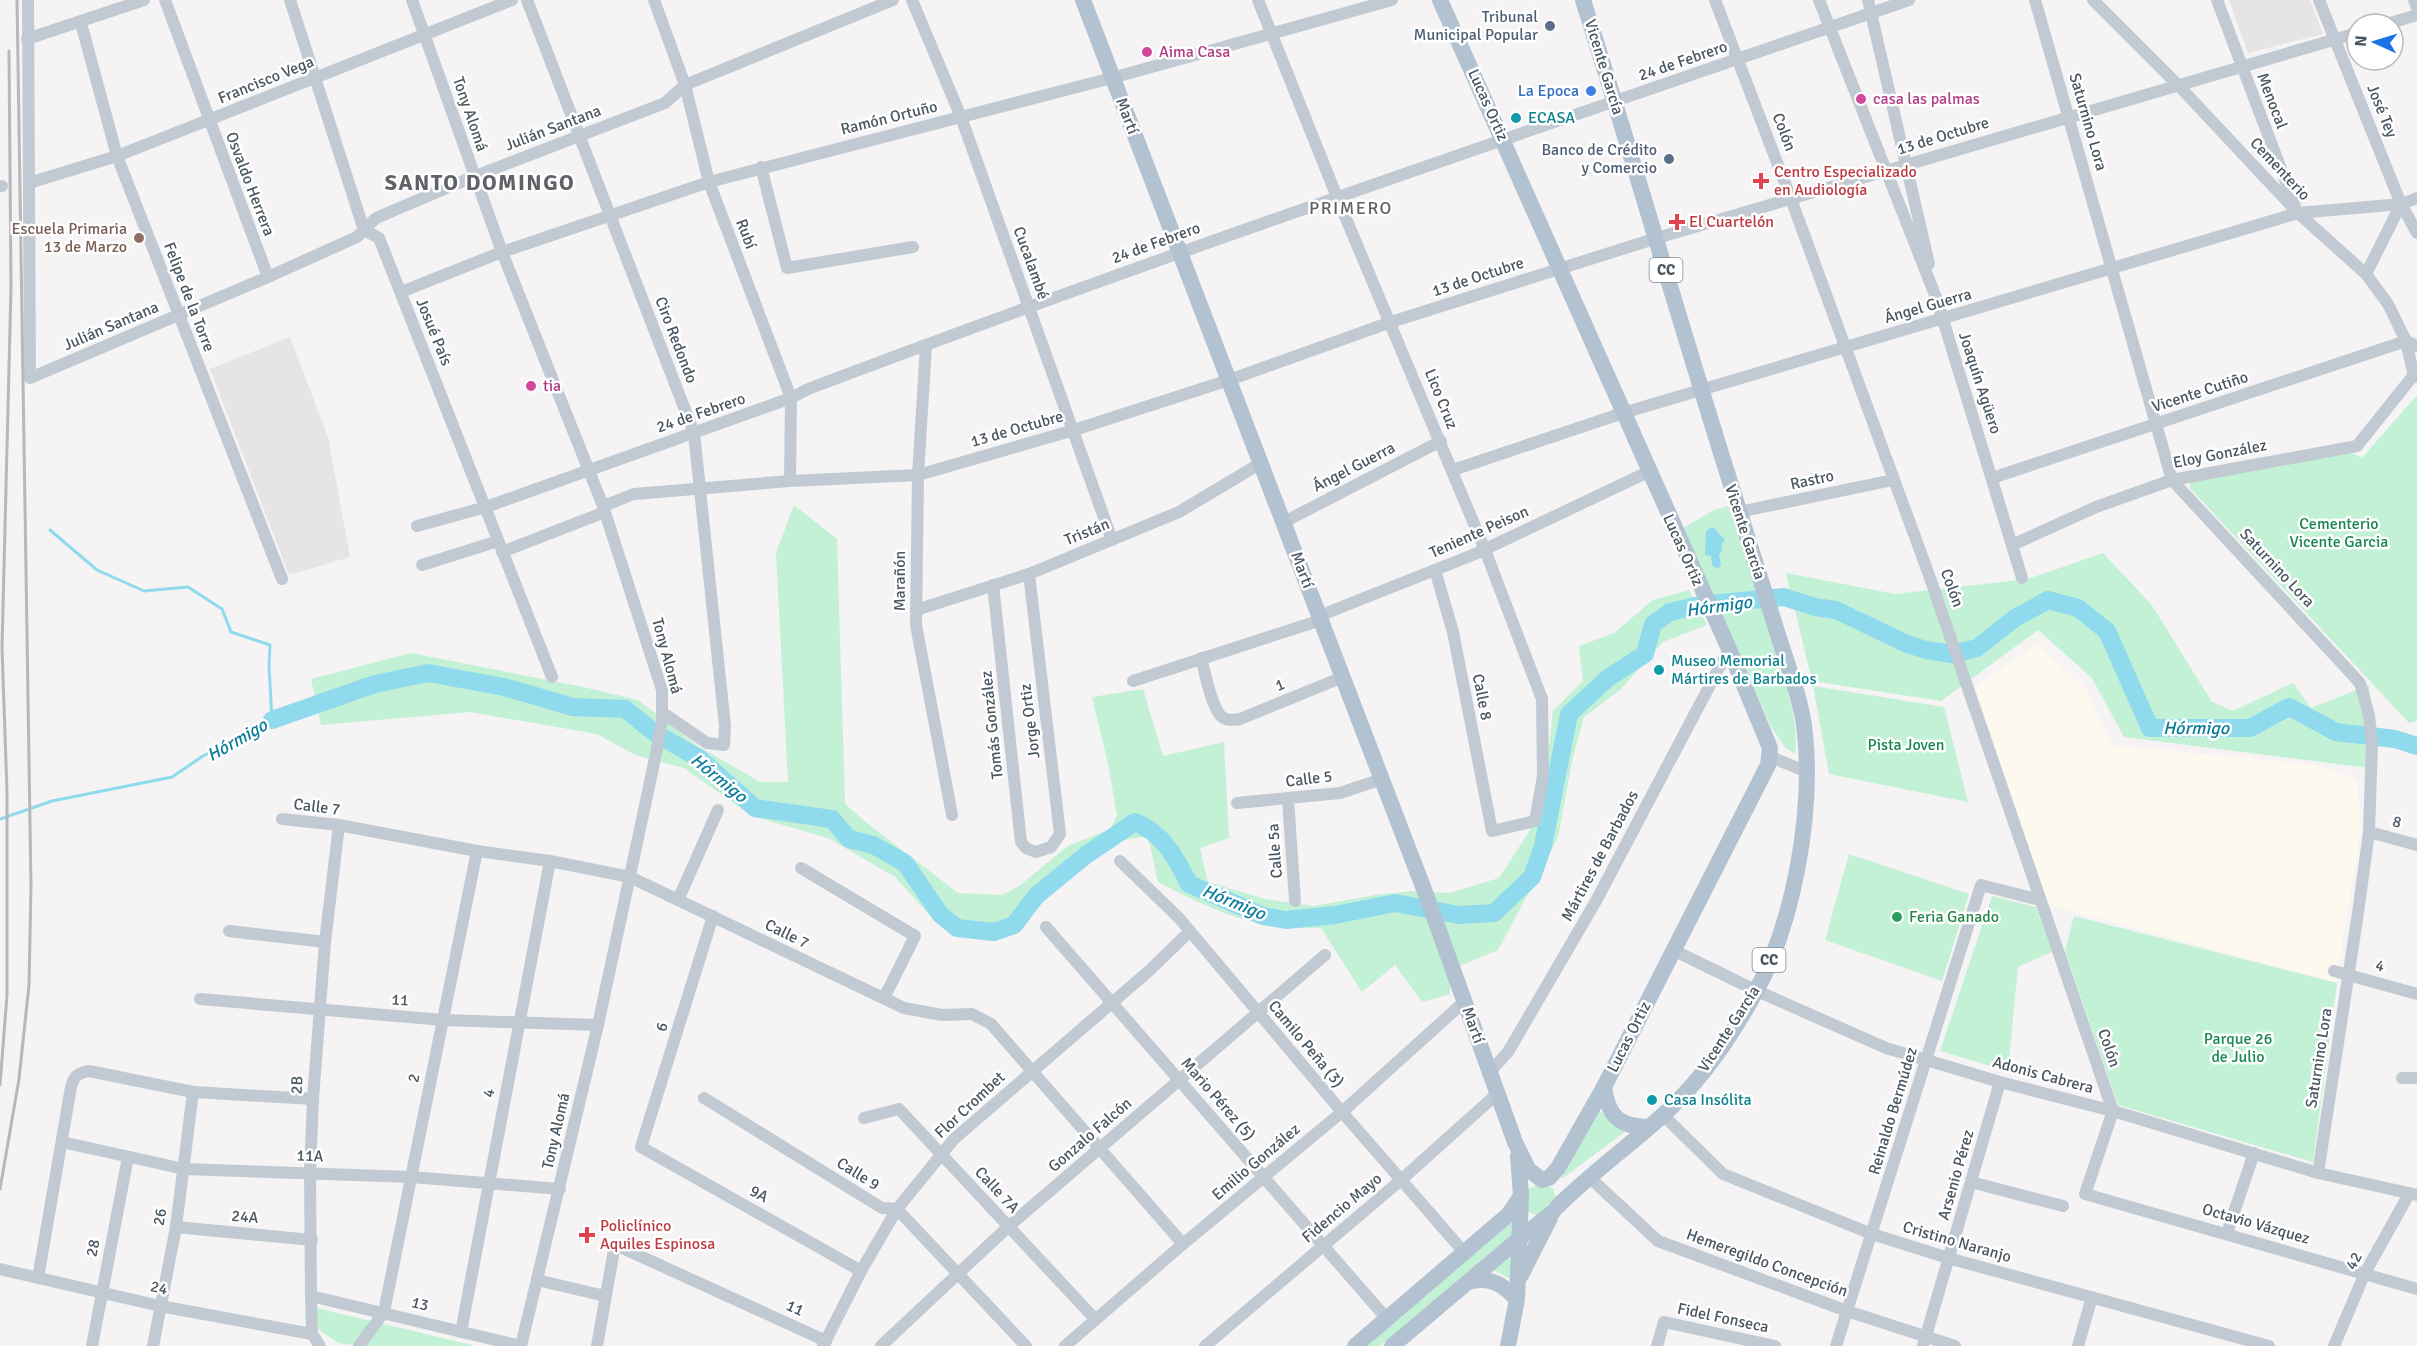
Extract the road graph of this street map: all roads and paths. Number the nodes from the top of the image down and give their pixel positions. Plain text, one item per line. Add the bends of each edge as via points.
1 (28, 0) edge
2 (144, 0) edge
3 (165, 0) edge
4 (290, 0) edge
5 (412, 0) edge
6 (512, 0) edge
7 (527, 0) edge
8 (654, 0) edge
9 (893, 0) edge
10 (912, 0) edge
11 (1083, 0) edge
12 (1258, 0) edge
13 (1392, 0) edge
14 (1440, 0) edge
15 (1583, 0) edge
16 (1715, 0) edge
17 (1820, 0) edge
18 (1868, 0) edge
19 (1909, 0) edge
20 (2036, 0) edge
21 (2093, 0) edge
22 (2217, 0) edge
23 (2319, 0) edge
24 (2414, 0) edge
25 (2417, 8) edge
26 (1871, 13) junction
27 (81, 23) junction
28 (1831, 27) junction
29 (1270, 34) junction
30 (425, 35) junction
31 (2345, 37) edge
32 (27, 39) junction
33 (2335, 40) junction
34 (1739, 59) junction
35 (2241, 65) junction
36 (316, 78) junction
37 (1112, 78) junction
38 (685, 85) junction
39 (2179, 86) junction
40 (1615, 101) junction
41 (2069, 116) junction
42 (961, 117) junction
43 (208, 121) junction
44 (579, 135) junction
45 (1504, 140) junction
46 (117, 156) junction
47 (1907, 164) junction
48 (761, 167) junction
49 (1886, 171) junction
50 (475, 176) junction
51 (709, 182) junction
52 (29, 183) junction
53 (1337, 197) junction
54 (2417, 198) edge
55 (1791, 199) junction
56 (2401, 204) junction
57 (2298, 213) junction
58 (609, 216) junction
59 (364, 230) junction
60 (2417, 233) edge
61 (1657, 238) junction
62 (913, 247) dead end
63 (502, 252) junction
64 (1180, 252) junction
65 (1560, 268) junction
66 (2112, 270) junction
67 (2366, 274) junction
68 (268, 277) junction
69 (401, 292) junction
70 (1937, 300) junction
71 (1029, 306) junction
72 (178, 315) junction
73 (1942, 319) junction
74 (1391, 322) junction
75 (2412, 344) edge
76 (926, 345) junction
77 (1846, 347) junction
78 (2415, 374) edge
79 (1229, 380) junction
80 (1701, 391) junction
81 (791, 398) junction
82 (1623, 413) junction
83 (2155, 425) junction
84 (1074, 430) junction
85 (694, 433) junction
86 (1441, 441) junction
87 (1261, 464) junction
88 (590, 470) junction
89 (1453, 470) junction
90 (1648, 472) junction
91 (918, 475) junction
92 (1992, 478) junction
93 (1893, 480) junction
94 (2172, 480) junction
95 (790, 481) junction
96 (700, 488) junction
97 (486, 507) junction
98 (604, 509) junction
99 (1739, 512) junction
100 (1284, 522) junction
101 (417, 526) dead end
102 (1112, 540) junction
103 (2012, 545) junction
104 (500, 547) junction
105 (1485, 550) junction
106 (422, 565) dead end
107 (1435, 570) junction
108 (1029, 574) junction
109 (2022, 578) dead end
110 (282, 579) dead end
111 (993, 585) junction
112 (916, 610) junction
113 (1320, 618) junction
114 (1729, 649) junction
115 (1201, 658) junction
116 (552, 677) dead end
117 (1343, 678) junction
118 (1133, 681) dead end
119 (663, 717) junction
120 (1771, 757) junction
121 (1807, 772) junction
122 (1382, 779) junction
123 (1288, 799) junction
124 (1238, 802) dead end
125 (718, 810) dead end
126 (952, 815) dead end
127 (282, 819) dead end
128 (339, 825) junction
129 (1492, 831) joint
130 (2369, 832) junction
131 (2417, 845) edge
132 (477, 851) junction
133 (1036, 852) joint
134 (550, 861) junction
135 (1120, 861) dead end
136 (801, 868) dead end
137 (630, 877) junction
138 (678, 900) junction
139 (2040, 900) junction
140 (1295, 901) dead end
141 (714, 916) junction
142 (1046, 927) dead end
143 (229, 931) dead end
144 (1190, 931) junction
145 (325, 942) junction
146 (1673, 950) junction
147 (1325, 955) dead end
148 (2334, 971) dead end
149 (2348, 974) junction
150 (1756, 991) junction
151 (2417, 994) edge
152 (884, 998) junction
153 (200, 999) dead end
154 (1465, 1001) junction
155 (1112, 1003) junction
156 (318, 1011) junction
157 (1258, 1013) junction
158 (443, 1020) junction
159 (520, 1023) junction
160 (598, 1025) junction
161 (1926, 1060) junction
162 (1032, 1070) junction
163 (1490, 1072) junction
164 (2402, 1078) dead end
165 (2417, 1078) edge
166 (1179, 1079) junction
167 (2000, 1082) junction
168 (1604, 1087) junction
169 (193, 1092) junction
170 (1498, 1093) junction
171 (704, 1098) dead end
172 (313, 1099) junction
173 (2113, 1111) junction
174 (1342, 1112) junction
175 (1663, 1115) junction
176 (864, 1118) dead end
177 (1649, 1127) junction
178 (62, 1142) junction
179 (1515, 1142) junction
180 (641, 1147) joint
181 (1100, 1149) junction
182 (2254, 1153) junction
183 (941, 1155) junction
184 (128, 1157) junction
185 (184, 1169) junction
186 (310, 1172) junction
187 (2318, 1173) junction
188 (1588, 1176) junction
189 (411, 1177) junction
190 (1264, 1177) junction
191 (1401, 1180) junction
192 (1542, 1180) junction
193 (489, 1182) junction
194 (1971, 1182) junction
195 (560, 1189) junction
196 (2413, 1194) edge
197 (1521, 1196) junction
198 (2063, 1206) dead end
199 (897, 1209) junction
200 (1555, 1210) junction
201 (1009, 1226) junction
202 (176, 1227) junction
203 (2227, 1233) junction
204 (1872, 1234) junction
205 (1520, 1238) junction
206 (312, 1240) junction
207 (1183, 1244) junction
208 (1322, 1244) junction
209 (1463, 1251) junction
210 (1948, 1258) junction
211 (0, 1269) edge
212 (861, 1271) junction
213 (959, 1273) junction
214 (2365, 1273) junction
215 (38, 1278) junction
216 (537, 1280) junction
217 (1468, 1282) junction
218 (2417, 1289) edge
219 (101, 1292) junction
220 (311, 1296) junction
221 (605, 1296) junction
222 (2092, 1297) junction
223 (1517, 1299) junction
224 (160, 1306) junction
225 (1848, 1311) junction
226 (384, 1312) junction
227 (1387, 1319) junction
228 (1095, 1320) junction
229 (461, 1332) junction
230 (312, 1334) junction
231 (1924, 1342) edge
232 (825, 1344) edge
233 (92, 1346) edge
234 (153, 1346) edge
235 (320, 1346) edge
236 (359, 1346) edge
237 (521, 1346) edge
238 (597, 1346) edge
239 (881, 1346) edge
240 (1026, 1346) edge
241 (1065, 1346) edge
242 (1205, 1346) edge
243 (1355, 1346) edge
244 (1392, 1346) edge
245 (1508, 1346) edge
246 (1657, 1346) edge
247 (1775, 1346) edge
248 (1836, 1346) edge
249 (1955, 1346) edge
250 (2079, 1346) edge
251 (2269, 1346) edge
252 (2334, 1346) edge

1 - 32 street
2 - 27 street
3 - 43 street, Osvaldo Herrera
4 - 36 street, Josué País
5 - 30 street, Tony Alomá
6 - 30 street, Francisco Vega
7 - 44 street, Ciro Redondo
8 - 38 street, Rubí
9 - 38 street, Julián Santana
10 - 42 street, Cucalambé
11 - 37 main road, Martí
12 - 29 street, Lico Cruz
13 - 29 street, Ramón Ortuño
14 - 45 main road, Lucas Ortiz
15 - 40 main road, Vicente García / CC
16 - 34 street, Colón
17 - 28 street, Joaquín Agüero
18 - 26 street
19 - 26 street, 24 de Febrero
20 - 41 street, Saturnino Lora
21 - 39 street, Cementerio
22 - 35 street, Menocal
23 - 33 street, José Tey
24 - 25 street
26 - 28 street, 24 de Febrero
26 - 47 street
27 - 32 street
27 - 46 street, Felipe de la Torre
28 - 34 street, 24 de Febrero
28 - 49 street, Joaquín Agüero
29 - 37 street, Ramón Ortuño
29 - 53 street, Lico Cruz
30 - 36 street, Francisco Vega
30 - 50 street, Tony Alomá
31 - 33 street, 13 de Octubre
32 - 52 street
33 - 35 street, 13 de Octubre
33 - 56 street, José Tey
34 - 40 street, 24 de Febrero
34 - 55 street, Colón
35 - 39 street, 13 de Octubre
35 - 57 street, Menocal
36 - 43 street, Francisco Vega
36 - 59 street, Josué País
37 - 42 street, Ramón Ortuño
37 - 64 main road, Martí
38 - 44 street, Julián Santana via 665,103
38 - 51 street, Rubí
39 - 41 street, 13 de Octubre
39 - 57 street, Cementerio
40 - 45 street, 24 de Febrero
40 - 61 main road, Vicente García / CC
41 - 47 street, 13 de Octubre
41 - 66 street, Saturnino Lora
42 - 48 street, Ramón Ortuño
42 - 71 street, Cucalambé
43 - 46 street, Francisco Vega
43 - 68 street, Osvaldo Herrera
44 - 50 street, Julián Santana
44 - 58 street, Ciro Redondo
45 - 53 street, 24 de Febrero
45 - 65 main road, Lucas Ortiz
46 - 52 street, Francisco Vega
46 - 72 street, Felipe de la Torre
47 - 49 street, 13 de Octubre
47 - 70 street
48 - 51 street, Ramón Ortuño
48 - 62 street via 787,268
49 - 55 street, 13 de Octubre
49 - 70 street, Joaquín Agüero
50 - 59 street, Julián Santana via 376,218
50 - 63 street, Tony Alomá
51 - 58 street, Ramón Ortuño
51 - 81 street, Rubí
52 - 72 street, Julián Santana via 30,378
53 - 64 street, 24 de Febrero
53 - 74 street, Lico Cruz
54 - 56 street, Ángel Guerra
55 - 61 street, 13 de Octubre
55 - 77 street, Colón
56 - 57 street, Ángel Guerra
56 - 60 street, José Tey
56 - 67 street
57 - 66 street, Ángel Guerra
57 - 67 street, Cementerio
58 - 63 street, Ramón Ortuño
58 - 85 street, Ciro Redondo
59 - 68 street, Julián Santana via 357,237
59 - 69 street, Josué País via 379,238
61 - 65 street, 13 de Octubre
61 - 80 main road, Vicente García / CC
63 - 69 street, Ramón Ortuño
63 - 88 street, Tony Alomá
64 - 71 street, 24 de Febrero
64 - 79 main road, Martí
65 - 74 street, 13 de Octubre
65 - 82 main road, Lucas Ortiz
66 - 73 street, Ángel Guerra
66 - 83 street, Saturnino Lora
67 - 75 street, Cementerio
68 - 72 street, Julián Santana
69 - 97 street, Josué País
70 - 73 street, Joaquín Agüero
71 - 76 street, 24 de Febrero
71 - 84 street, Cucalambé
72 - 110 street, Felipe de la Torre
73 - 77 street, Ángel Guerra
73 - 92 street, Joaquín Agüero
74 - 79 street, 13 de Octubre
74 - 86 street, Lico Cruz
75 - 78 street, Cementerio
75 - 83 street, Vicente Cutiño
76 - 81 street, 24 de Febrero
76 - 91 street, Marañón
77 - 80 street, Ángel Guerra
77 - 93 street, Colón
78 - 94 street, Eloy González via 2356,446
79 - 84 street, 13 de Octubre
79 - 87 main road, Martí
80 - 82 street, Ángel Guerra
80 - 99 main road, Vicente García / CC
81 - 85 street, 24 de Febrero
81 - 95 street, Rubí
82 - 89 street, Ángel Guerra
82 - 90 main road, Lucas Ortiz
83 - 92 street, Vicente Cutiño
83 - 94 street, Saturnino Lora
84 - 91 street, 13 de Octubre
84 - 102 street, Cucalambé
85 - 88 street, 24 de Febrero
85 - 96 street, Ciro Redondo
86 - 89 street, Lico Cruz
86 - 100 street, Ángel Guerra
87 - 100 main road, Martí
87 - 102 street, Tristán via 1179,512
88 - 97 street, 24 de Febrero
88 - 98 street, Tony Alomá
89 - 105 street, Lico Cruz
90 - 105 street, Teniente Peison
90 - 114 main road, Lucas Ortiz
91 - 95 street, 13 de Octubre
91 - 112 street, Marañón
92 - 103 street, Joaquín Agüero
93 - 99 street, Rastro
93 - 139 street, Colón via 1962,666
94 - 103 street, Eloy González via 2096,507
94 - 130 street, Saturnino Lora via 2360,682 2372,744
95 - 96 street, 13 de Octubre
96 - 98 street, 13 de Octubre via 634,494
96 - 119 street, Ciro Redondo via 724,745 707,743
97 - 101 street, 24 de Febrero
97 - 104 street, Josué País
98 - 104 street, 13 de Octubre
98 - 119 street, Tony Alomá via 656,667
99 - 121 main road, Vicente García / CC via 1803,712
100 - 113 main road, Martí
102 - 108 street, Tristán
103 - 109 street, Joaquín Agüero
104 - 106 street, 13 de Octubre
104 - 116 street, Josué País
105 - 107 street, Teniente Peison
105 - 129 street, Lico Cruz via 1542,699 1543,776 1535,821
107 - 113 street, Teniente Peison
107 - 129 street, Calle 8 via 1453,632
108 - 111 street, Tristán
108 - 133 street, Jorge Ortiz via 1060,834 1051,847
111 - 112 street, Tristán
111 - 133 street, Tomás González via 1021,842
112 - 126 street, Marañón
113 - 115 street, Teniente Peison
113 - 117 main road, Martí
114 - 120 main road, Lucas Ortiz via 1768,740
114 - 163 street, Mártires de Barbados via 1596,901 1508,1052
115 - 117 street, 1 via 1209,690 1221,717 1228,720 1240,719
115 - 118 street, Teniente Peison
117 - 122 main road, Martí
119 - 137 street, Tony Alomá
120 - 121 street
120 - 146 main road, Lucas Ortiz
121 - 150 main road, Vicente García / CC via 1794,888
122 - 123 street, Calle 5 via 1340,793
122 - 154 main road, Martí
123 - 124 street, Calle 5
123 - 140 street, Calle 5a
125 - 138 street
127 - 128 street, Calle 7
128 - 132 street, Calle 7
128 - 145 street, 2B
130 - 131 street, 8
130 - 149 street, Saturnino Lora
132 - 134 street, Calle 7
132 - 158 street, 2
134 - 137 street, Calle 7
134 - 159 street, 4
135 - 144 street, Camilo Peña (3)
136 - 152 street via 915,936
137 - 138 street, Calle 7
137 - 160 street, Tony Alomá
138 - 141 street, Calle 7
139 - 161 street, Reinaldo Bermúdez via 1981,885
139 - 173 street, Colón
141 - 152 street, Calle 7
141 - 180 street, 6
142 - 155 street, Mario Pérez (5)
143 - 145 street
144 - 155 street, Flor Crombet
144 - 157 street, Camilo Peña (3)
145 - 156 street, 2B
146 - 150 street, Adonis Cabrera
146 - 168 main road, Lucas Ortiz
147 - 157 street, Gonzalo Falcón
148 - 149 street, 4
149 - 151 street, 4
149 - 187 street, Saturnino Lora
150 - 161 street, Adonis Cabrera via 1886,1048
150 - 175 main road, Vicente García / CC via 1726,1039
152 - 162 street, Calle 7 via 903,1008 972,1014 991,1024
153 - 156 street, 11
154 - 163 main road, Martí
154 - 174 street, Emilio González
155 - 162 street, Flor Crombet
155 - 166 street, Mario Pérez (5)
156 - 158 street, 11
156 - 172 street, 2B
157 - 166 street, Gonzalo Falcón
157 - 174 street, Camilo Peña (3)
158 - 159 street, 11
158 - 189 street, 2
159 - 160 street, 11
159 - 193 street, 4
160 - 195 street, Tony Alomá
161 - 167 street, Adonis Cabrera
161 - 204 street, Reinaldo Bermúdez
162 - 181 street, Calle 7
162 - 183 street, Flor Crombet
163 - 170 main road, Martí
164 - 165 street
166 - 181 street, Gonzalo Falcón
166 - 190 street, Mario Pérez (5)
167 - 173 street, Adonis Cabrera
167 - 194 street, Arsenio Pérez
168 - 177 main road via 1606,1105 1617,1117 1634,1127
168 - 192 main road, Lucas Ortiz via 1558,1168
169 - 172 street
169 - 178 street via 89,1071 79,1073 71,1087
169 - 185 street, 26
170 - 179 main road, Martí
170 - 191 street, Fidencio Mayo
171 - 199 street, Calle 9 via 882,1208
172 - 186 street, 2B
173 - 182 street, Adonis Cabrera
173 - 203 street, Octavio Vázquez via 2085,1194
174 - 190 street, Emilio González
174 - 191 street, Camilo Peña (3)
175 - 177 main road, Vicente García / CC
175 - 204 street, Cristino Naranjo via 1723,1174
176 - 183 street, Calle 7A via 899,1110
177 - 188 main road, Vicente García / CC
178 - 184 street, 11A
178 - 215 street
179 - 192 main road, Martí via 1528,1169
179 - 197 main road, Martí
180 - 212 street, 9A
181 - 201 street, Gonzalo Falcón
181 - 207 street, Calle 7
182 - 187 street, Adonis Cabrera
182 - 203 street
183 - 199 street, Flor Crombet
183 - 201 street, Calle 7A
184 - 185 street, 11A
184 - 219 street, 28
185 - 186 street, 11A
185 - 202 street, 26
186 - 189 street, 11A
186 - 206 street, 2B
187 - 196 street, Adonis Cabrera
188 - 200 main road, Vicente García / CC
188 - 225 street, Hemeregildo Concepción via 1658,1241
189 - 193 street, 11A
189 - 226 street, 2
190 - 207 street, Emilio González
190 - 208 street, Mario Pérez (5)
191 - 208 street, Fidencio Mayo
191 - 209 street, Camilo Peña (3)
192 - 197 main road via 1528,1184
192 - 200 main road via 1557,1191
193 - 195 street, 11A
193 - 229 street, 4
194 - 198 street
194 - 210 street, Arsenio Pérez
195 - 216 street, Tony Alomá
196 - 214 street, 42
197 - 200 main road via 1522,1208 1531,1216 1543,1218
197 - 205 main road, Martí
197 - 209 main road via 1509,1214
199 - 212 street, Flor Crombet
199 - 213 street, Calle 9
200 - 205 main road, CC
200 - 223 main road via 1530,1254
201 - 213 street, Gonzalo Falcón
201 - 228 street, Calle 7A
202 - 206 street, 24A
202 - 224 street, 26
203 - 214 street, Octavio Vázquez
204 - 210 street, Cristino Naranjo
204 - 225 street, Reinaldo Bermúdez
205 - 217 main road, CC
205 - 223 main road, Martí
206 - 220 street, 2B
207 - 228 street, Emilio González
208 - 227 street, Mario Pérez (5)
208 - 242 street, Fidencio Mayo
209 - 227 main road
210 - 222 street, Cristino Naranjo
210 - 231 street, Arsenio Pérez
211 - 215 street, 24
212 - 232 street, Flor Crombet
213 - 239 street, Gonzalo Falcón
213 - 240 street, Calle 9
214 - 218 street, Octavio Vázquez
214 - 252 street, 42
215 - 219 street, 24
216 - 221 street
216 - 237 street, Tony Alomá
217 - 223 main road via 1497,1282
217 - 244 main road, CC
219 - 224 street, 24
219 - 233 street, 28
220 - 226 street, 13
220 - 230 street, 2B
221 - 232 street, 11 via 618,1245
221 - 238 street
222 - 250 street
222 - 251 street, Cristino Naranjo
223 - 245 main road
224 - 230 street, 24
224 - 234 street, 26
225 - 231 street, Hemeregildo Concepción
225 - 248 street, Reinaldo Bermúdez
226 - 229 street, 13
226 - 236 street
227 - 243 main road
228 - 241 street, Emilio González
229 - 237 street, 13
230 - 235 street
231 - 249 street, Hemeregildo Concepción
246 - 247 street, Fidel Fonseca via 1664,1322

